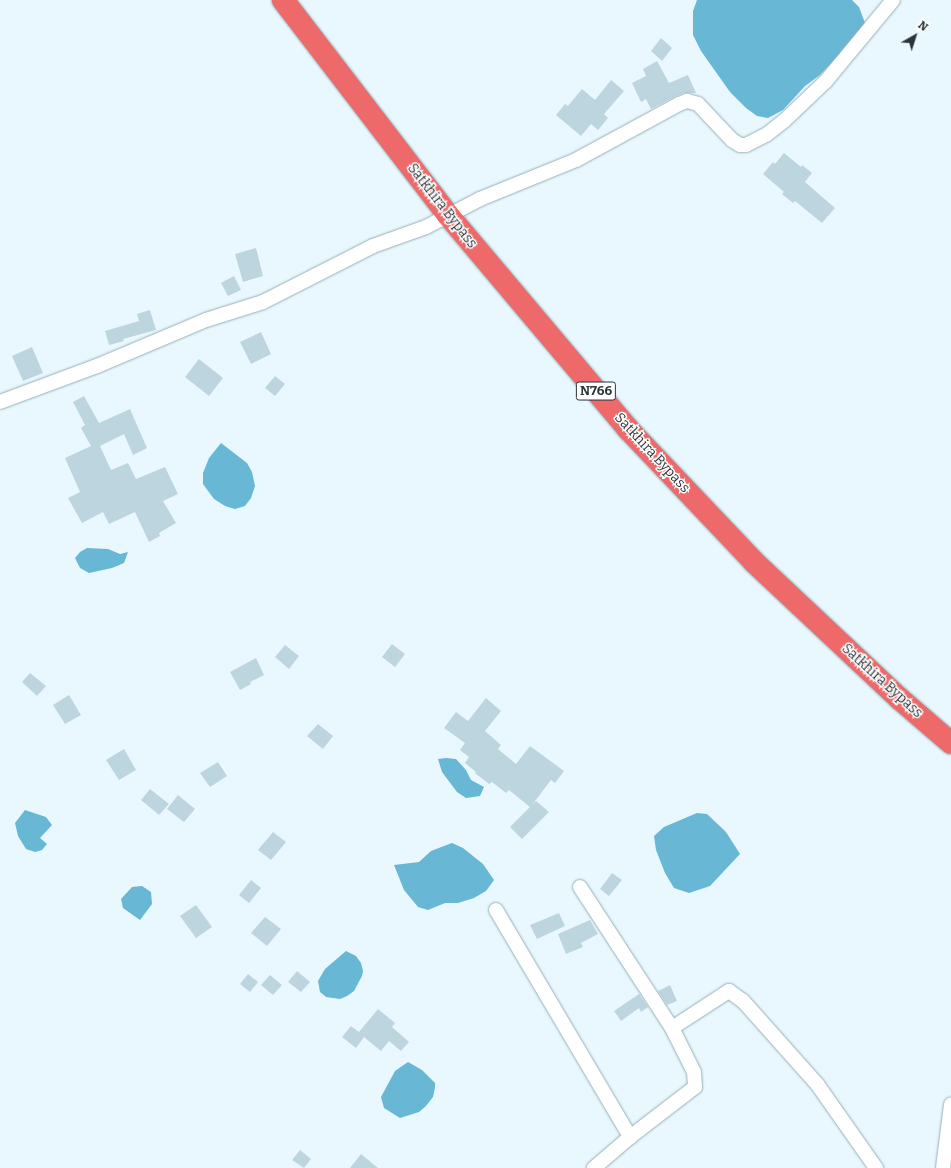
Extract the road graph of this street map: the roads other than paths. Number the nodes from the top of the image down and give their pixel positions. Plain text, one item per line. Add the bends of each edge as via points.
1 (283, 0) edge
2 (893, 0) edge
3 (448, 215) junction
4 (0, 402) edge
5 (951, 743) edge
6 (580, 887) dead end
7 (496, 910) dead end
8 (672, 1028) junction
9 (951, 1105) edge
10 (630, 1137) junction
11 (594, 1168) edge
12 (876, 1168) edge
13 (943, 1168) edge

1 - 3 highway, Satkhira Bypass / N766
2 - 3 street via 826,81 784,121 766,135 746,145 740,145 732,140 706,110 687,101 576,160 480,199
3 - 4 street via 426,227 372,246 262,302 206,320 97,366
3 - 5 highway, Satkhira Bypass / N766 via 628,429 729,536 900,699
6 - 8 street
7 - 10 street
8 - 10 street via 694,1072 695,1087
8 - 12 street via 729,991 743,1002 817,1084
9 - 13 street
10 - 11 street

